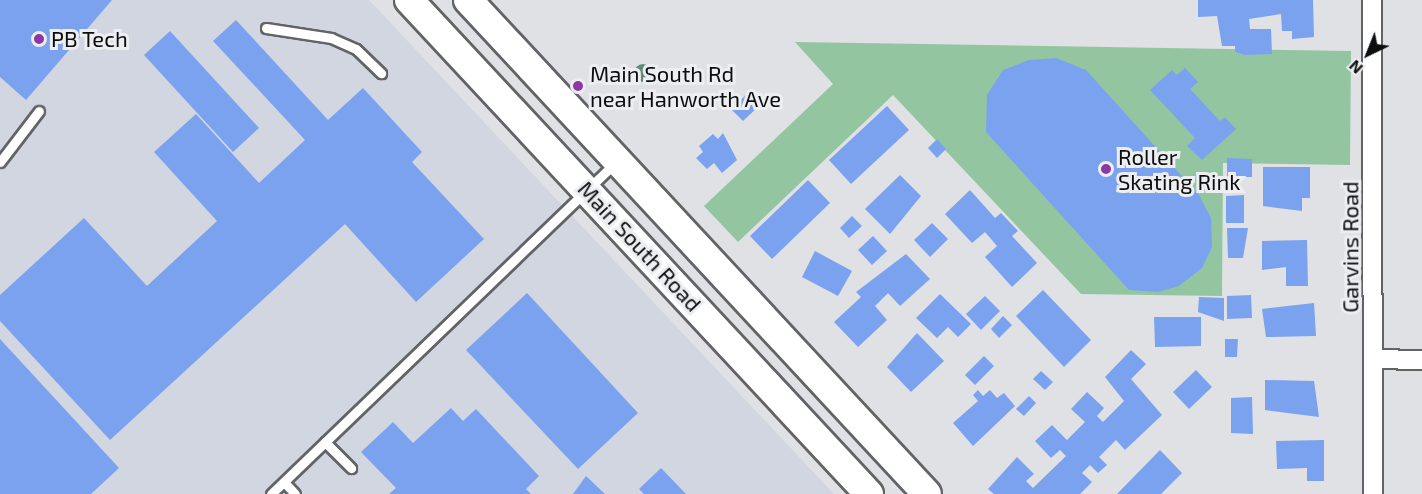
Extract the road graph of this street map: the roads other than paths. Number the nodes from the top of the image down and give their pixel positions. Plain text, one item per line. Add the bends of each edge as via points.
1 (409, 0) edge
2 (468, 0) edge
3 (1372, 0) edge
4 (266, 28) dead end
5 (381, 73) dead end
6 (39, 111) dead end
7 (616, 161) junction
8 (0, 162) edge
9 (586, 189) junction
10 (1374, 359) junction
11 (1422, 360) edge
12 (325, 442) junction
13 (351, 468) dead end
14 (284, 482) junction
15 (271, 494) edge
16 (295, 494) edge
17 (869, 494) edge
18 (927, 494) edge
19 (1373, 494) edge

1 - 9 main road, Main South Road
2 - 7 main road, Main South Road
3 - 10 street, Garvins Road
4 - 5 lane via 331,38 356,49
6 - 8 lane
7 - 9 lane
7 - 18 main road, Main South Road
9 - 12 lane
9 - 17 main road, Main South Road
10 - 11 street
10 - 19 street, Garvins Road
12 - 13 lane
12 - 14 lane
14 - 15 lane
14 - 16 lane

